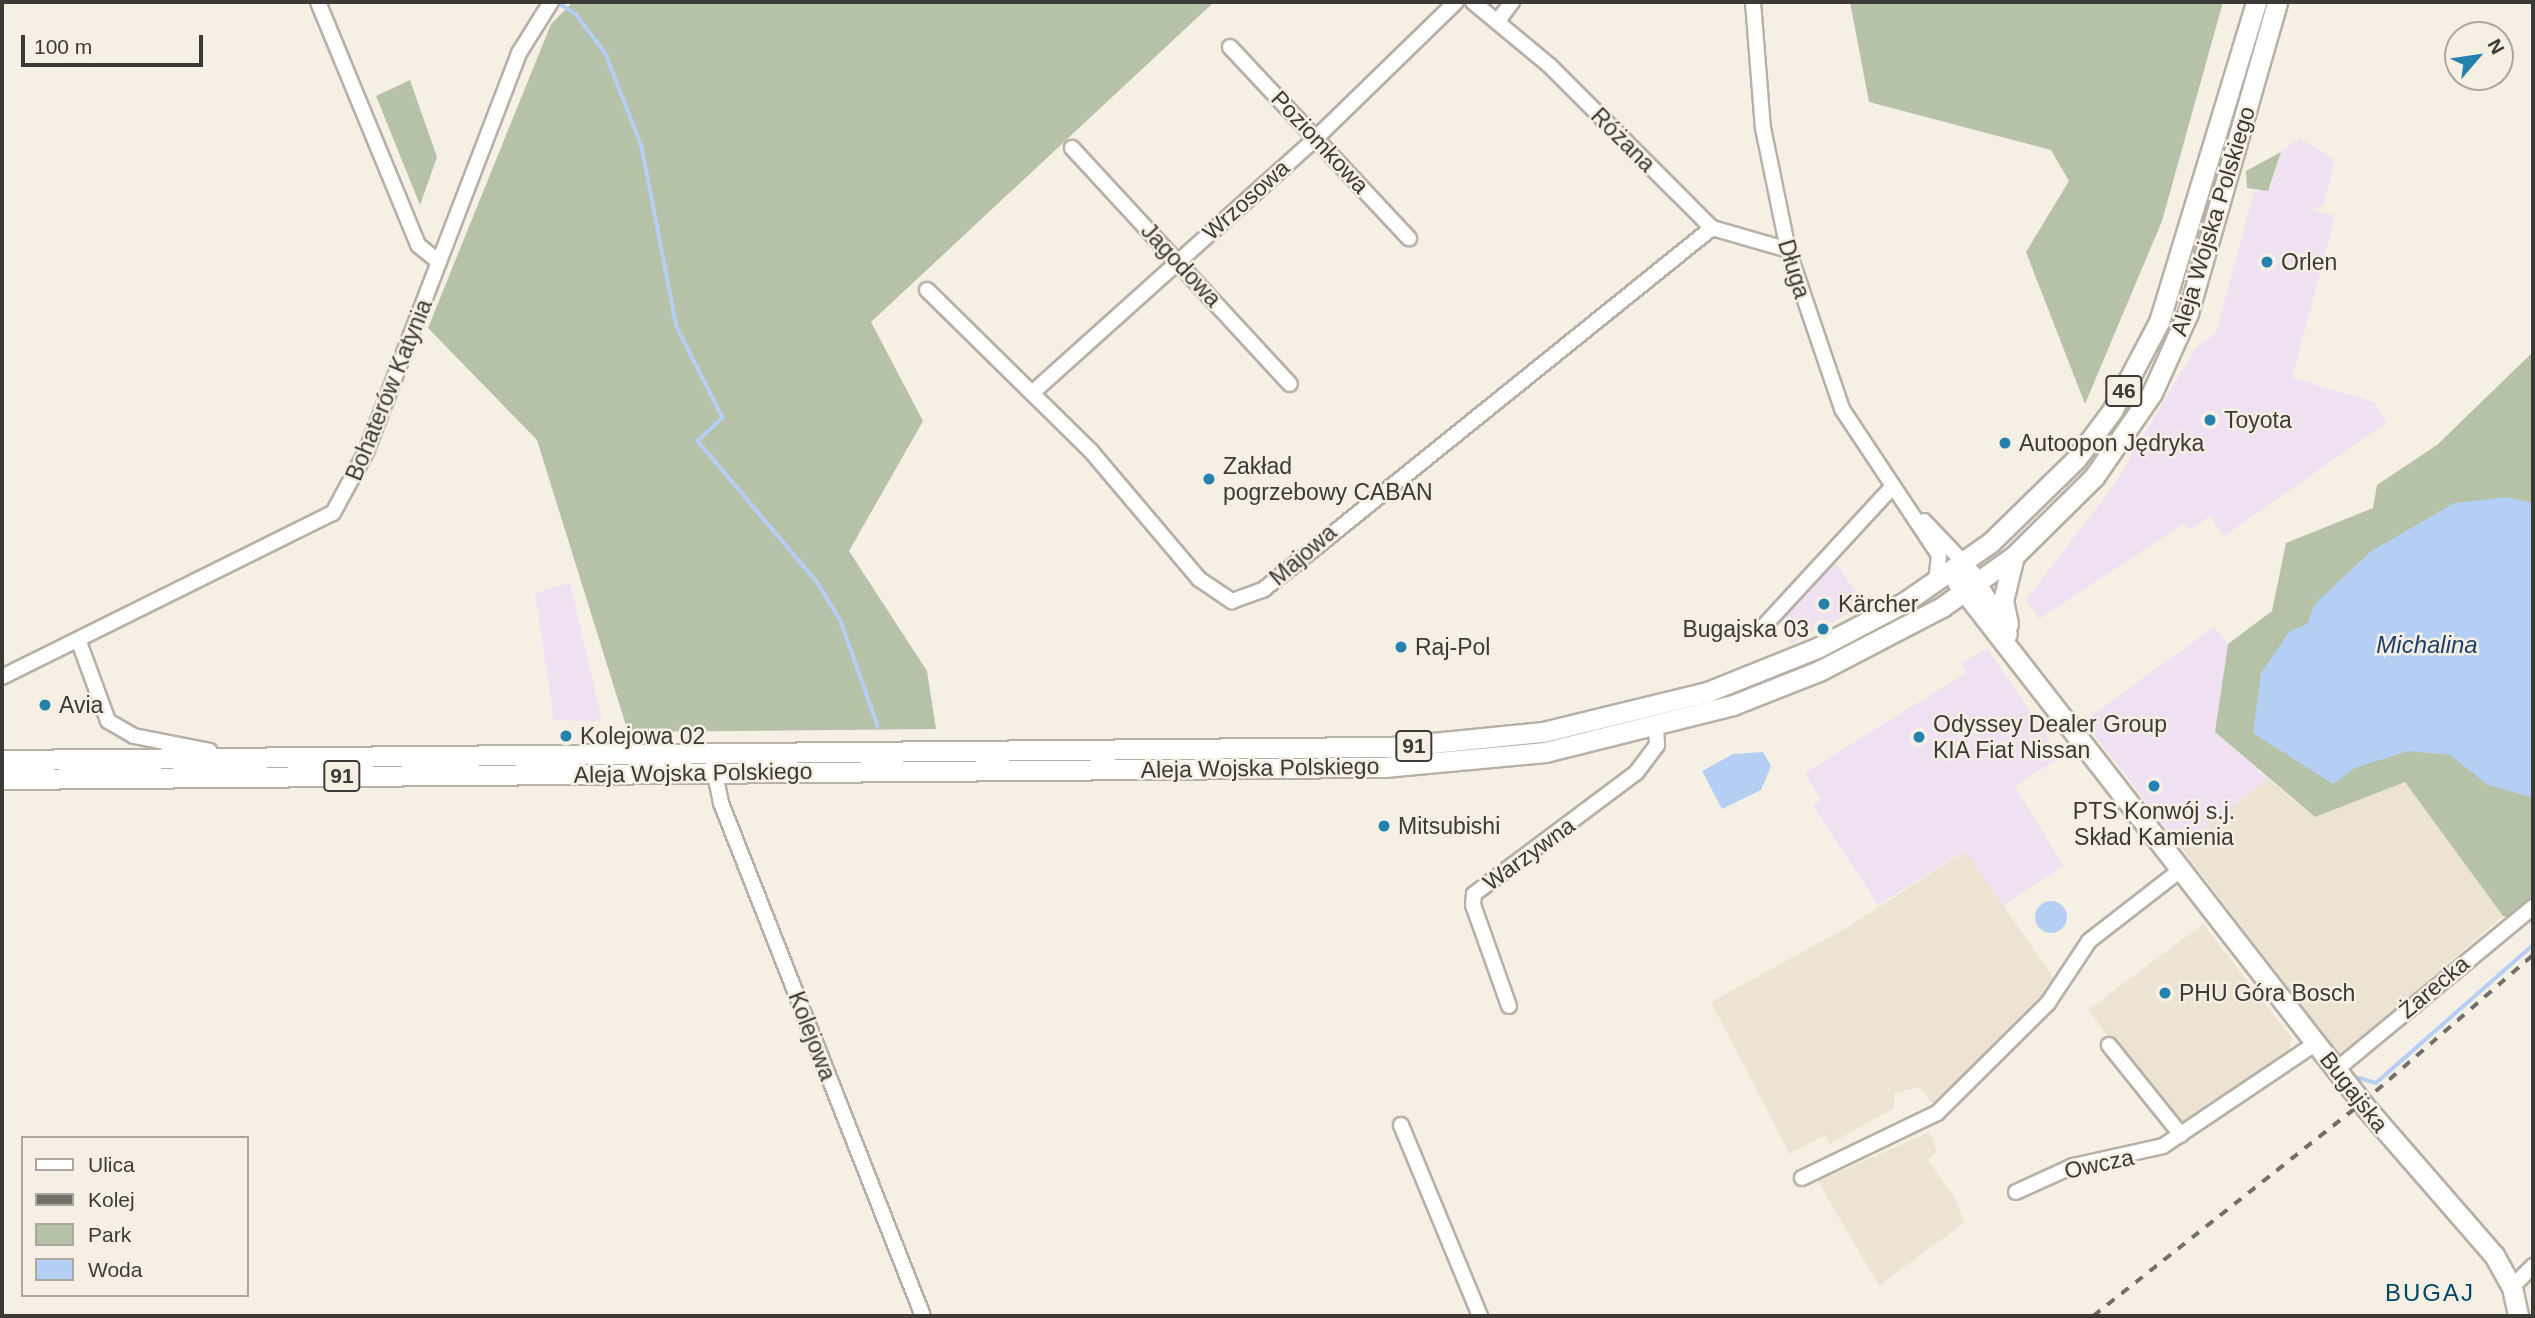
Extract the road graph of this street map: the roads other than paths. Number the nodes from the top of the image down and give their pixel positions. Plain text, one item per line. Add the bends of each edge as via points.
1 (318, 2) edge
2 (551, 2) edge
3 (1456, 2) edge
4 (1473, 2) edge
5 (1512, 2) edge
6 (1753, 2) edge
7 (2256, 2) edge
8 (2277, 2) edge
9 (1497, 22) junction
10 (1230, 47) dead end
11 (1316, 138) junction
12 (1072, 148) dead end
13 (1712, 228) junction
14 (1409, 238) dead end
15 (1788, 250) junction
16 (1178, 261) junction
17 (439, 262) junction
18 (927, 290) dead end
19 (1290, 384) dead end
20 (1032, 393) junction
21 (1893, 486) junction
22 (1913, 511) junction
23 (2014, 556) junction
24 (1950, 572) junction
25 (1970, 588) junction
26 (1764, 626) dead end
27 (79, 642) junction
28 (2021, 658) junction
29 (2, 677) edge
30 (1656, 728) junction
31 (710, 752) junction
32 (263, 758) junction
33 (2, 760) edge
34 (714, 773) junction
35 (2, 779) edge
36 (2183, 868) junction
37 (2533, 907) edge
38 (1509, 1006) dead end
39 (2316, 1043) junction
40 (2109, 1045) dead end
41 (2336, 1070) junction
42 (1401, 1125) dead end
43 (2181, 1135) junction
44 (1802, 1178) dead end
45 (2016, 1192) dead end
46 (2533, 1266) edge
47 (2512, 1287) junction
48 (923, 1316) edge
49 (1480, 1316) edge
50 (2518, 1316) edge

1 - 17 street via 418,245
2 - 17 street, Bohaterów Katynia via 519,53
3 - 11 street, Wrzosowa
4 - 9 street, Różana
5 - 9 street
6 - 15 street, Długa via 1763,128
7 - 24 main road, Aleja Wojska Polskiego / 46 via 2183,254 2145,353 2068,469
8 - 23 main road, Aleja Wojska Polskiego / 46 via 2203,268 2162,375 2094,477
9 - 13 street, Różana
10 - 11 street, Poziomkowa
11 - 14 street, Poziomkowa
11 - 16 street, Wrzosowa
12 - 16 street, Jagodowa
13 - 15 street, Różana
13 - 20 street, Majowa via 1263,590 1232,601 1199,579 1090,450
15 - 21 street, Długa via 1842,409
16 - 19 street, Jagodowa
16 - 20 street, Wrzosowa
17 - 27 street, Bohaterów Katynia via 366,452 332,513
18 - 20 street, Majowa
21 - 22 street, Długa
21 - 26 street
22 - 24 street, Długa
22 - 24 street, Długa
23 - 25 main road, Aleja Wojska Polskiego / 91
23 - 28 main road via 2003,607
24 - 25 main road, Bugajska
24 - 31 main road, Aleja Wojska Polskiego / 91 via 1835,639 1758,673 1664,705 1543,732 1392,747
25 - 28 main road, Bugajska
25 - 30 main road, Aleja Wojska Polskiego / 91 via 1798,680
27 - 29 street, Bohaterów Katynia
27 - 32 street via 95,701 113,725 173,746
28 - 36 main road, Bugajska
30 - 34 main road, Aleja Wojska Polskiego / 91 via 1545,752 1384,767
30 - 38 street, Warzywna via 1657,745 1636,773 1474,894 1473,905
31 - 32 main road, Aleja Wojska Polskiego / 91
31 - 34 street, Kolejowa
32 - 33 main road, Aleja Wojska Polskiego / 91
34 - 35 main road, Aleja Wojska Polskiego / 91
34 - 48 street, Kolejowa
36 - 39 main road, Bugajska
36 - 44 street via 2089,941 2048,1003 1937,1113
37 - 41 street, Żarecka
39 - 41 main road, Bugajska
39 - 43 street, Owcza
40 - 43 street
41 - 47 main road, Bugajska via 2488,1247
42 - 49 street
43 - 45 street, Owcza via 2144,1155 2073,1166
46 - 47 street
47 - 50 main road, Bugajska

